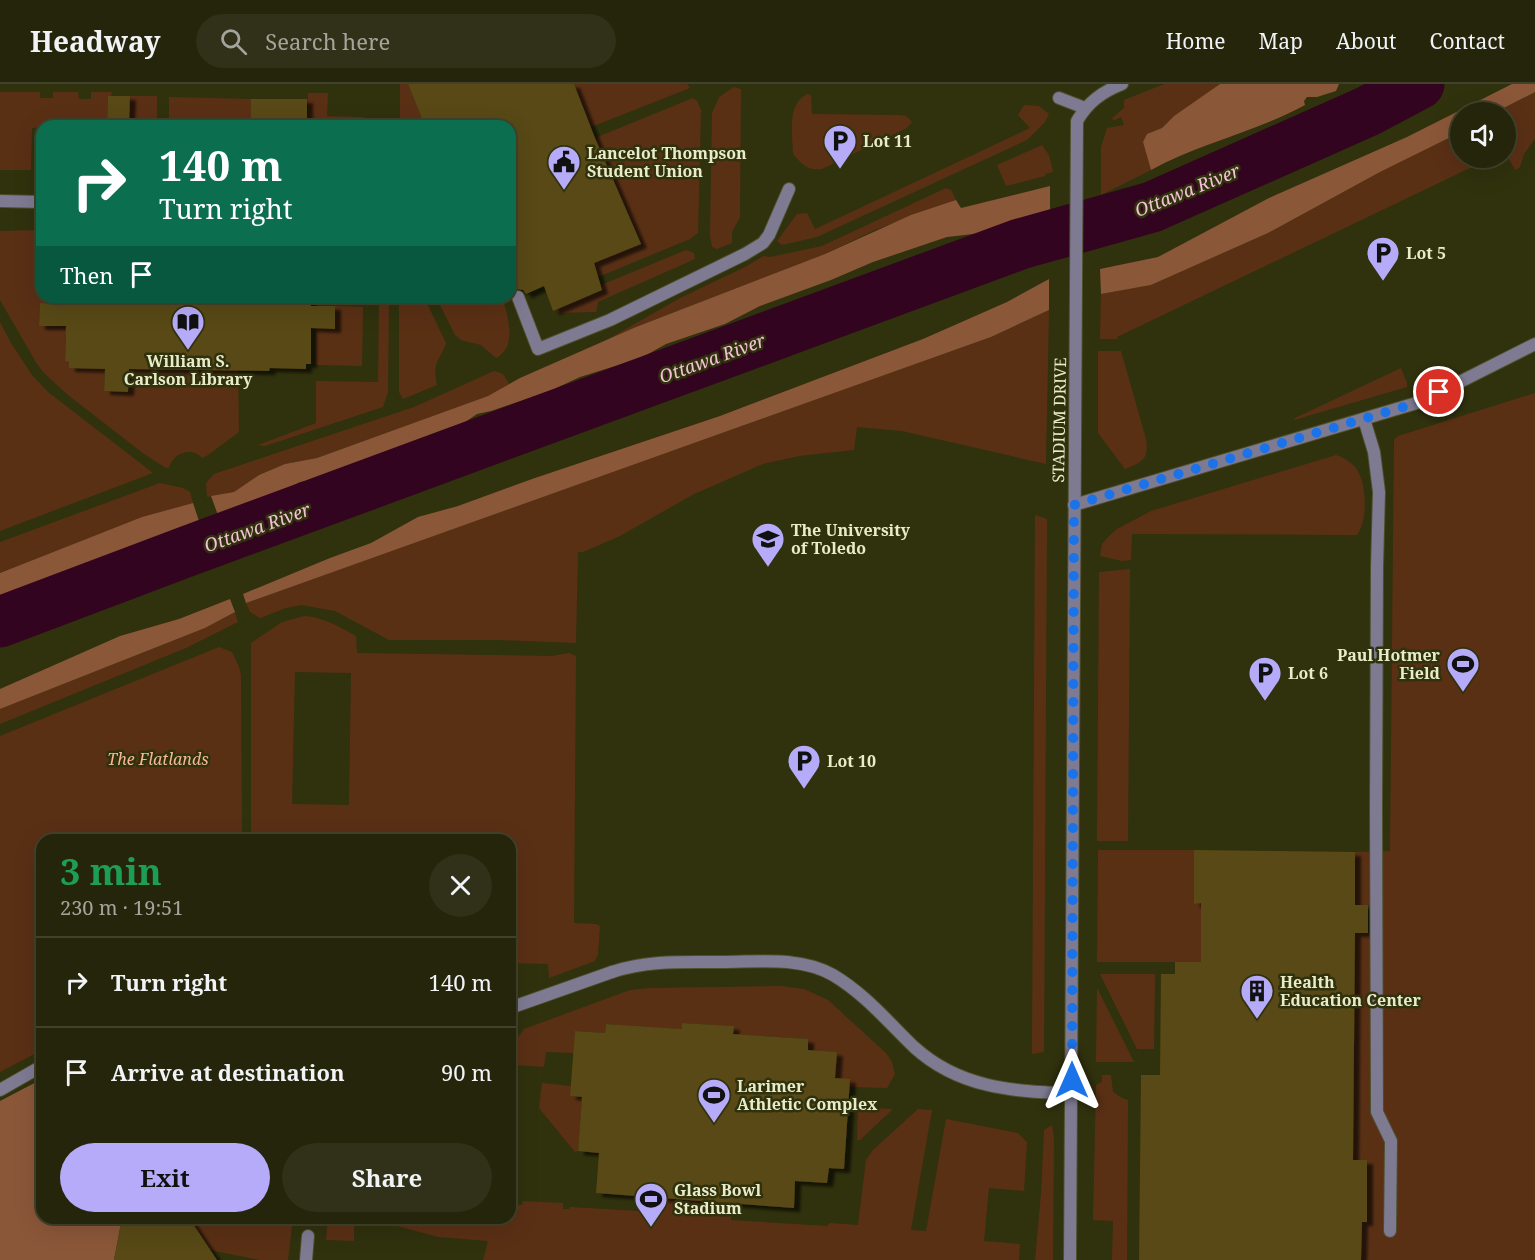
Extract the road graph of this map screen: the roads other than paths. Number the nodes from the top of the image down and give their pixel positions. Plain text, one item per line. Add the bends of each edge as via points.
1 (1122, 84) edge
2 (1059, 98) dead end
3 (1085, 108) junction
4 (789, 189) dead end
5 (0, 201) edge
6 (36, 202) edge
7 (518, 297) dead end
8 (1535, 344) edge
9 (1364, 418) junction
10 (1074, 505) junction
11 (516, 1006) edge
12 (36, 1069) edge
13 (0, 1090) edge
14 (1072, 1094) junction
15 (1390, 1231) dead end
16 (308, 1236) dead end
17 (306, 1260) edge
18 (1070, 1260) edge

1 - 3 street
2 - 3 street
3 - 10 street, STADIUM DRIVE via 1077,121
4 - 7 street via 768,235 754,249 610,320 538,349
5 - 6 street
8 - 9 street via 1420,402
9 - 10 street
9 - 15 street via 1374,452 1379,492 1377,1112 1391,1141
10 - 14 street, STADIUM DRIVE
11 - 14 street via 633,966 764,962 811,966 850,986 923,1054 952,1072 998,1088
12 - 13 street
14 - 18 street, STADIUM DRIVE
16 - 17 street

